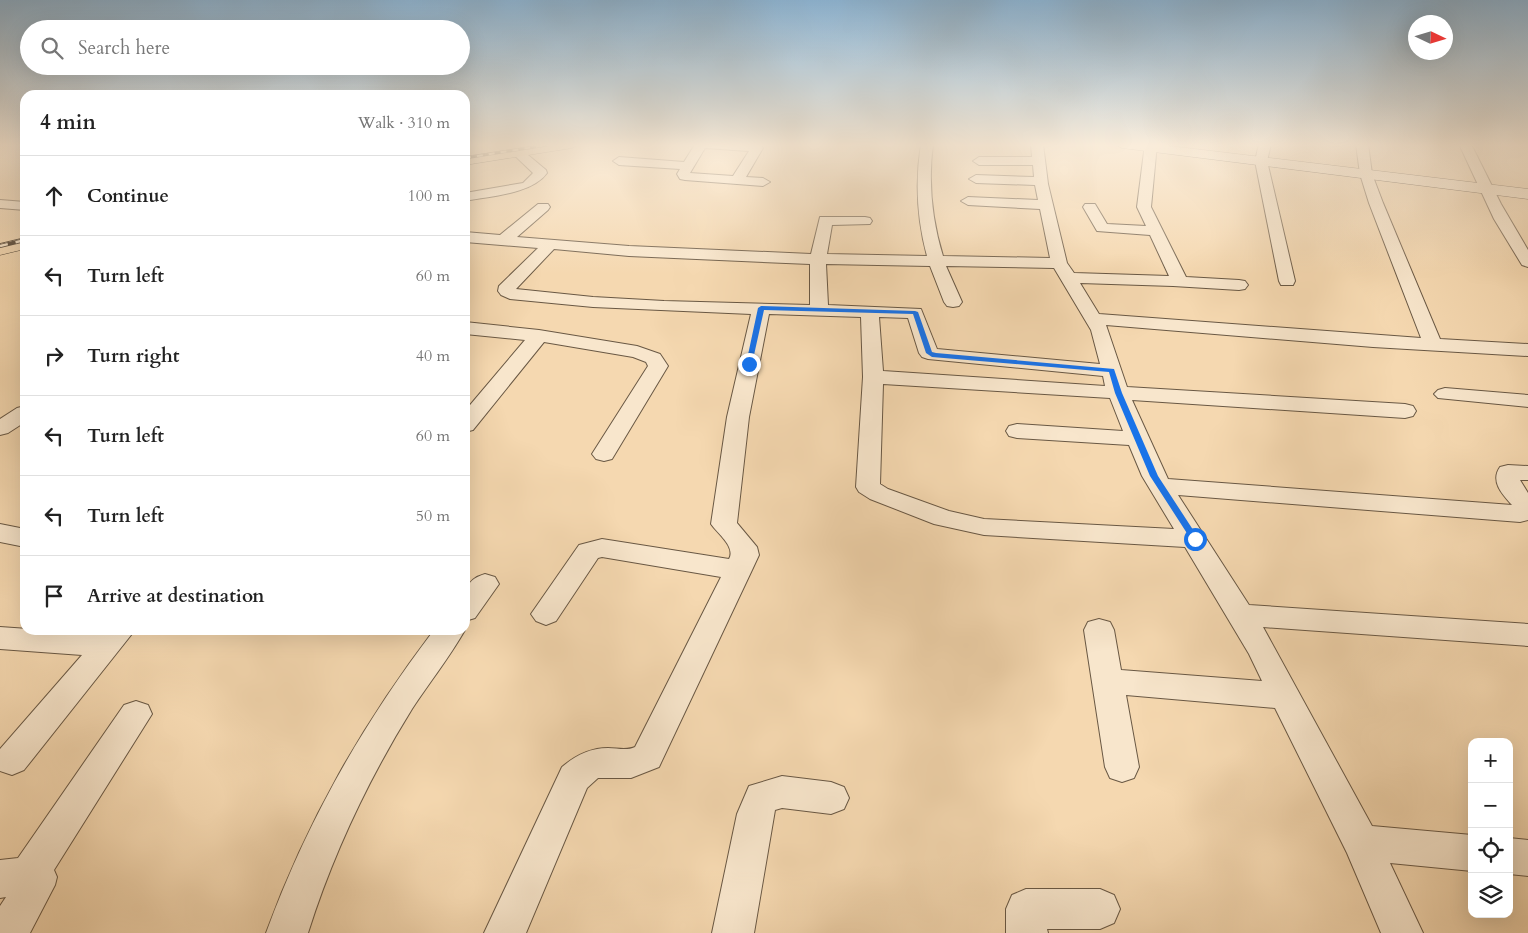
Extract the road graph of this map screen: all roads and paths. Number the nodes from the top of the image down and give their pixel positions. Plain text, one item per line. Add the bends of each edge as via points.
1 (509, 188) edge
2 (923, 188) edge
3 (1042, 188) edge
4 (1146, 188) edge
5 (1267, 188) edge
6 (1371, 188) edge
7 (1482, 188) edge
8 (1486, 188) junction
9 (1528, 194) edge
10 (470, 196) edge
11 (968, 201) dead end
12 (470, 202) edge
13 (0, 204) edge
14 (498, 204) dead end
15 (1045, 205) junction
16 (20, 206) edge
17 (1090, 207) dead end
18 (543, 208) dead end
19 (866, 221) dead end
20 (1156, 231) junction
21 (470, 237) edge
22 (20, 239) edge
23 (504, 240) junction
24 (20, 244) edge
25 (551, 244) junction
26 (0, 245) edge
27 (0, 250) edge
28 (818, 260) junction
29 (935, 262) junction
30 (1528, 262) edge
31 (1059, 263) junction
32 (1068, 278) junction
33 (1175, 281) junction
34 (1287, 281) dead end
35 (1239, 285) dead end
36 (953, 302) dead end
37 (761, 308) junction
38 (819, 311) junction
39 (870, 311) junction
40 (1095, 320) junction
41 (470, 329) edge
42 (539, 336) junction
43 (1433, 345) junction
44 (1528, 350) edge
45 (873, 377) junction
46 (1115, 382) junction
47 (1445, 394) dead end
48 (1528, 401) edge
49 (1405, 411) dead end
50 (20, 416) edge
51 (470, 419) edge
52 (0, 428) edge
53 (1017, 430) dead end
54 (1138, 439) junction
55 (604, 454) dead end
56 (1528, 473) edge
57 (1161, 486) junction
58 (0, 533) edge
59 (20, 537) edge
60 (1195, 539) junction
61 (738, 570) junction
62 (485, 584) dead end
63 (470, 604) edge
64 (546, 614) dead end
65 (1241, 615) junction
66 (1099, 630) dead end
67 (1528, 634) edge
68 (446, 635) edge
69 (0, 638) edge
70 (113, 638) edge
71 (1109, 681) junction
72 (1285, 696) junction
73 (136, 714) dead end
74 (12, 760) dead end
75 (1122, 768) dead end
76 (831, 798) dead end
77 (1361, 843) junction
78 (1468, 853) edge
79 (1513, 856) edge
80 (1528, 858) edge
81 (14, 877) edge
82 (1100, 909) dead end
83 (6, 933) edge
84 (287, 933) edge
85 (505, 933) edge
86 (733, 933) edge
87 (1027, 933) edge
88 (1402, 933) edge

1 - 10 street
2 - 29 street
3 - 15 street
4 - 20 street via 1144,207
5 - 34 street
6 - 43 street
7 - 8 street
8 - 9 street
8 - 30 street
11 - 15 street
12 - 14 street
13 - 16 street
15 - 31 street
17 - 20 street via 1102,228
18 - 23 street
19 - 28 street via 825,220
20 - 33 street via 1177,274
21 - 23 street
22 - 26 highway
23 - 25 street
24 - 27 highway
25 - 28 street
25 - 37 street via 508,286 508,291 516,295 593,302
28 - 29 street
28 - 38 street
29 - 31 street
29 - 36 street
31 - 32 street
32 - 33 street
32 - 40 street
33 - 35 street
37 - 38 street
37 - 61 street via 738,418 724,524 744,547 745,555
38 - 39 street
39 - 45 street
39 - 46 street via 915,312 930,353 935,355
40 - 43 street
40 - 46 street
41 - 42 street
42 - 51 street
42 - 55 street via 637,352 652,358 658,366
43 - 44 street
45 - 46 street
45 - 60 street via 868,487 879,494 943,518 984,527
46 - 49 street
46 - 54 street
47 - 48 street
50 - 52 street
53 - 54 street
54 - 57 street
56 - 57 street via 1508,472 1506,477 1527,507 1520,514
57 - 60 street
58 - 59 street
60 - 65 street
61 - 64 street via 602,548 590,551
61 - 85 street via 647,757 628,765 602,763 588,767 574,778
62 - 63 street
65 - 67 street
65 - 72 street
66 - 71 street
68 - 84 street via 369,750 334,816 297,901
69 - 70 street via 62,641
70 - 74 street
71 - 72 street
71 - 75 street
72 - 77 street
73 - 81 street
76 - 86 street via 782,792 762,798 755,814
77 - 78 street
77 - 88 street
79 - 80 street
81 - 83 street via 38,877
82 - 87 street via 1026,908

